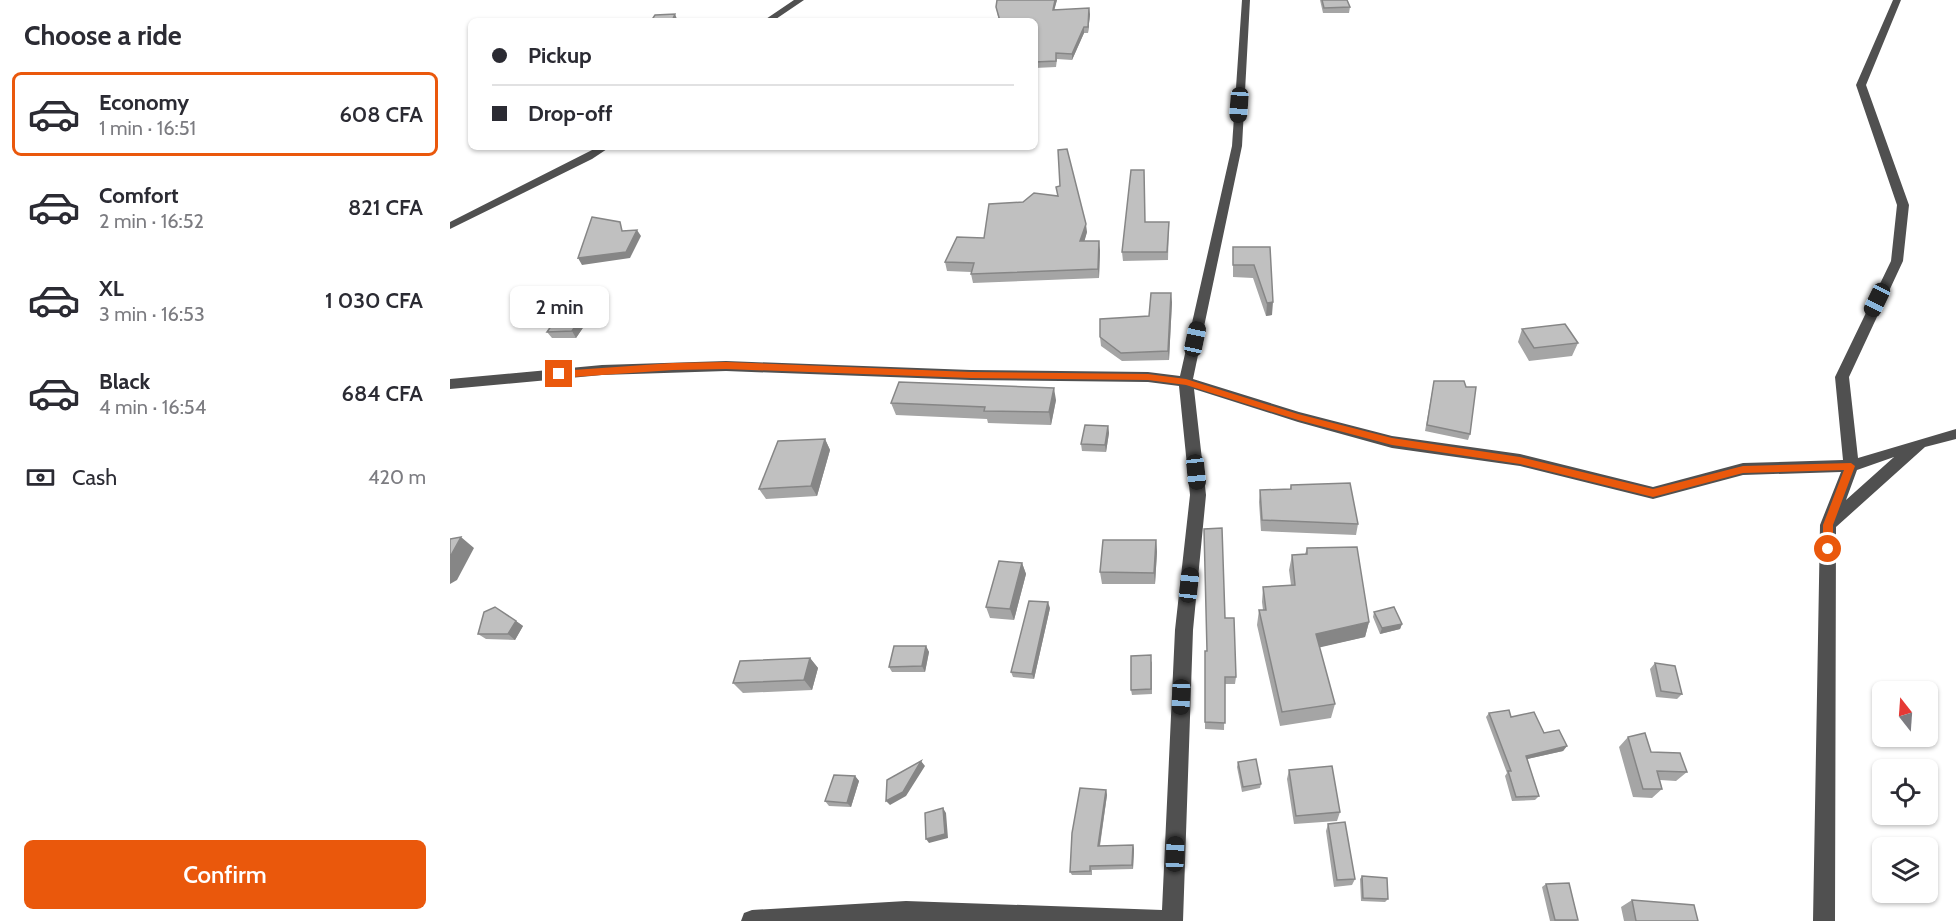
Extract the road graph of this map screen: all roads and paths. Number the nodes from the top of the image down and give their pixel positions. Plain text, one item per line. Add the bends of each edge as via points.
1 (800, 0) edge
2 (1246, 0) edge
3 (1897, 0) edge
4 (772, 18) edge
5 (599, 150) edge
6 (450, 226) edge
7 (1186, 382) junction
8 (450, 384) edge
9 (1956, 434) edge
10 (1920, 443) junction
11 (1851, 466) junction
12 (1828, 525) junction
13 (752, 921) edge
14 (1165, 921) edge
15 (1172, 921) edge
16 (1824, 921) edge

1 - 4 street
2 - 7 street via 1237,146
3 - 11 street via 1861,85 1903,205 1897,261 1842,376
5 - 6 street
7 - 8 street via 1148,377 726,366 602,370
7 - 11 street via 1392,442 1520,460 1653,493 1743,469
7 - 15 street via 1198,495 1184,630
9 - 10 street
10 - 11 street
10 - 12 street
11 - 12 street
12 - 16 street
13 - 14 street via 906,912

